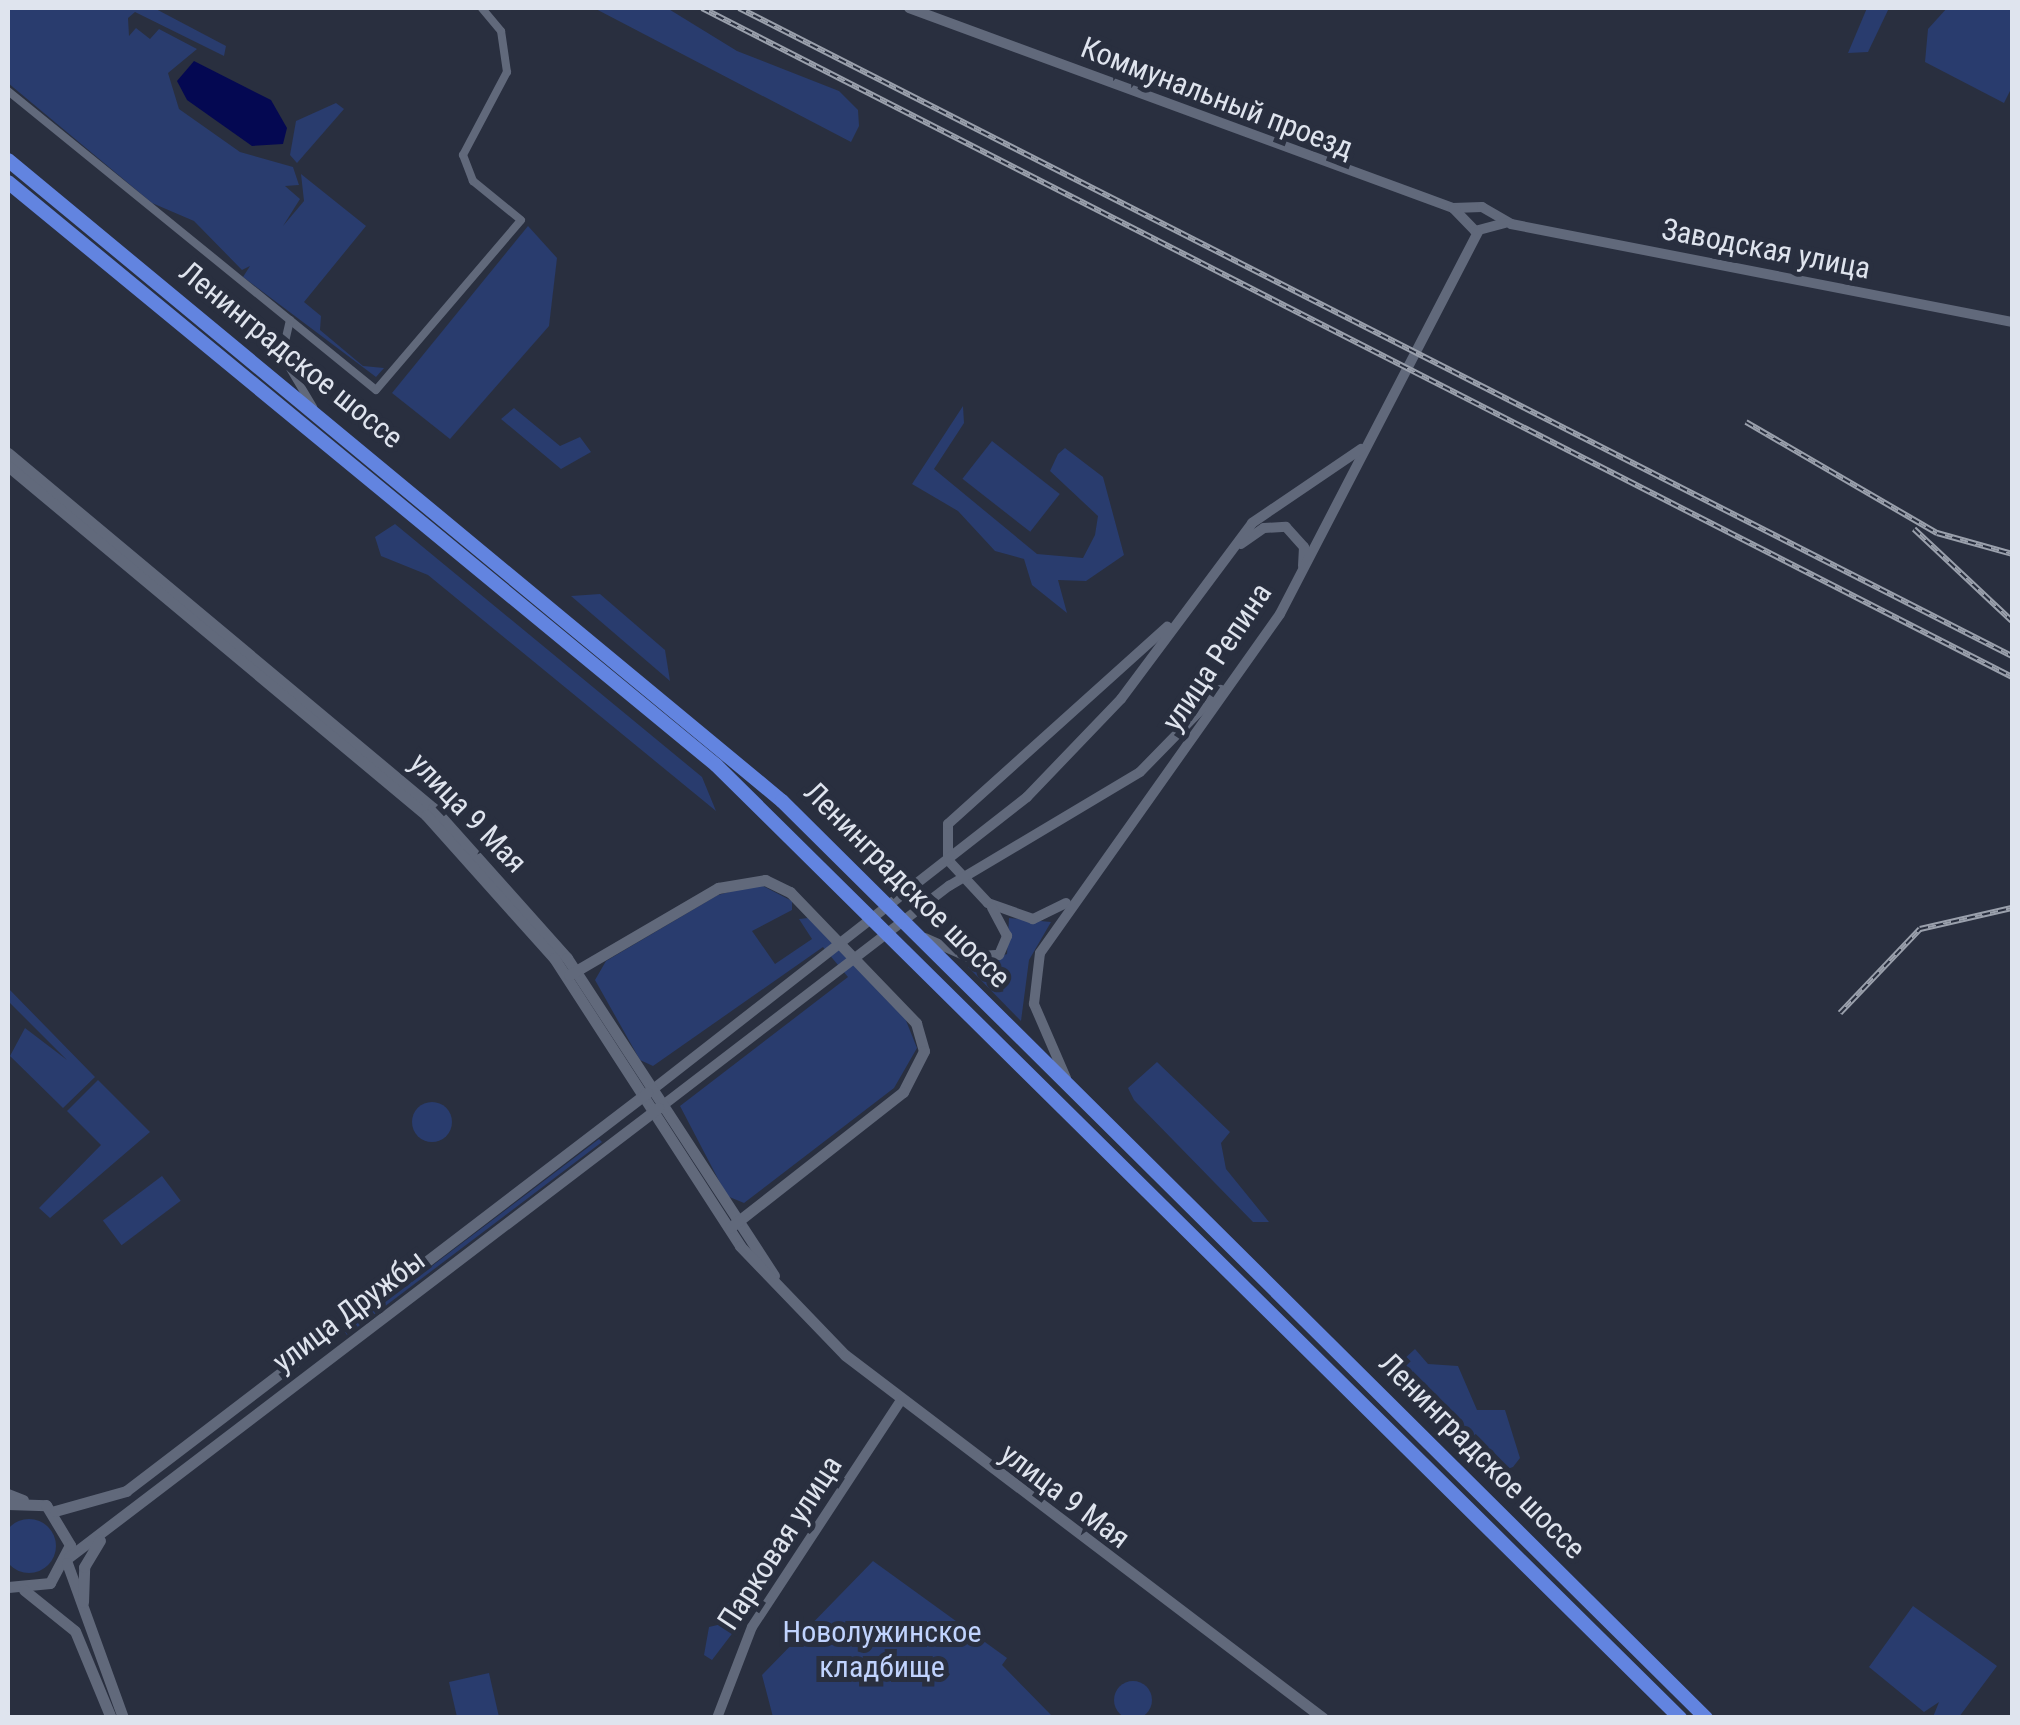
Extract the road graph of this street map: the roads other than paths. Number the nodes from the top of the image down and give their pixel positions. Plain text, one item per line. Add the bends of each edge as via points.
1 (482, 8) edge
2 (909, 8) edge
3 (8, 91) edge
4 (8, 160) edge
5 (8, 182) edge
6 (1474, 207) junction
7 (1453, 208) junction
8 (1488, 212) junction
9 (1511, 224) junction
10 (1475, 228) junction
11 (290, 320) junction
12 (2012, 322) edge
13 (316, 410) junction
14 (1370, 436) junction
15 (8, 453) edge
16 (8, 466) edge
17 (1220, 564) junction
18 (1298, 581) junction
19 (1189, 604) junction
20 (1240, 668) junction
21 (1079, 893) junction
22 (988, 903) junction
23 (917, 934) junction
24 (572, 974) junction
25 (1069, 1083) junction
26 (648, 1092) junction
27 (658, 1108) junction
28 (732, 1226) junction
29 (899, 1403) junction
30 (8, 1494) edge
31 (24, 1500) junction
32 (8, 1504) edge
33 (55, 1511) junction
34 (111, 1526) junction
35 (68, 1560) junction
36 (8, 1587) edge
37 (24, 1590) junction
38 (86, 1621) junction
39 (111, 1718) edge
40 (123, 1718) edge
41 (718, 1718) edge
42 (1323, 1718) edge
43 (1680, 1718) edge
44 (1706, 1718) edge

1 - 11 street via 497,20 506,72 463,155 473,181 521,220 376,390
2 - 7 street, Коммунальный проезд
3 - 11 street
4 - 13 highway, Ленинградское шоссе
5 - 43 highway, Ленинградское шоссе via 716,765
6 - 7 street, Коммунальный проезд
6 - 8 street, Заводская улица
6 - 10 street
7 - 10 street, Коммунальный проезд
8 - 9 street, Заводская улица
8 - 10 street, улица Репина
9 - 10 street, Заводская улица
9 - 12 street, Заводская улица
10 - 14 street, улица Репина
11 - 13 street via 282,355
13 - 23 highway, Ленинградское шоссе via 686,714
14 - 17 street via 1339,470 1252,523
14 - 18 street, улица Репина
15 - 24 main road, улица 9 Мая via 393,770
16 - 24 main road, улица 9 Мая via 379,772
17 - 18 street via 1254,533 1280,525 1304,547
17 - 19 street
18 - 20 street, улица Репина
19 - 22 street via 956,812 945,834 948,860
19 - 26 street via 1121,699 986,834
20 - 21 street, улица Репина
20 - 27 street via 1140,772 1001,853
21 - 22 street via 1032,919
21 - 25 street, улица Репина via 1040,953 1033,985 1038,1025
22 - 23 street via 1008,936 999,955 968,957
23 - 25 highway, Ленинградское шоссе
24 - 26 main road, улица 9 Мая
24 - 28 main road via 718,888 765,880 790,892 916,1023 924,1051 903,1092
25 - 44 highway, Ленинградское шоссе
26 - 27 main road, улица 9 Мая
26 - 33 main road, улица Дружбы via 126,1491
27 - 28 main road, улица 9 Мая
27 - 34 main road, улица Дружбы
28 - 29 main road, улица 9 Мая via 790,1300
29 - 41 street, Парковая улица via 752,1627
29 - 42 main road, улица 9 Мая
30 - 31 street
31 - 32 main road
31 - 33 main road
33 - 35 main road
34 - 35 main road, улица Дружбы
34 - 38 main road via 84,1567
35 - 37 main road, улица Дружбы via 50,1583
35 - 38 main road
36 - 37 main road
37 - 39 main road via 75,1631
38 - 40 main road

